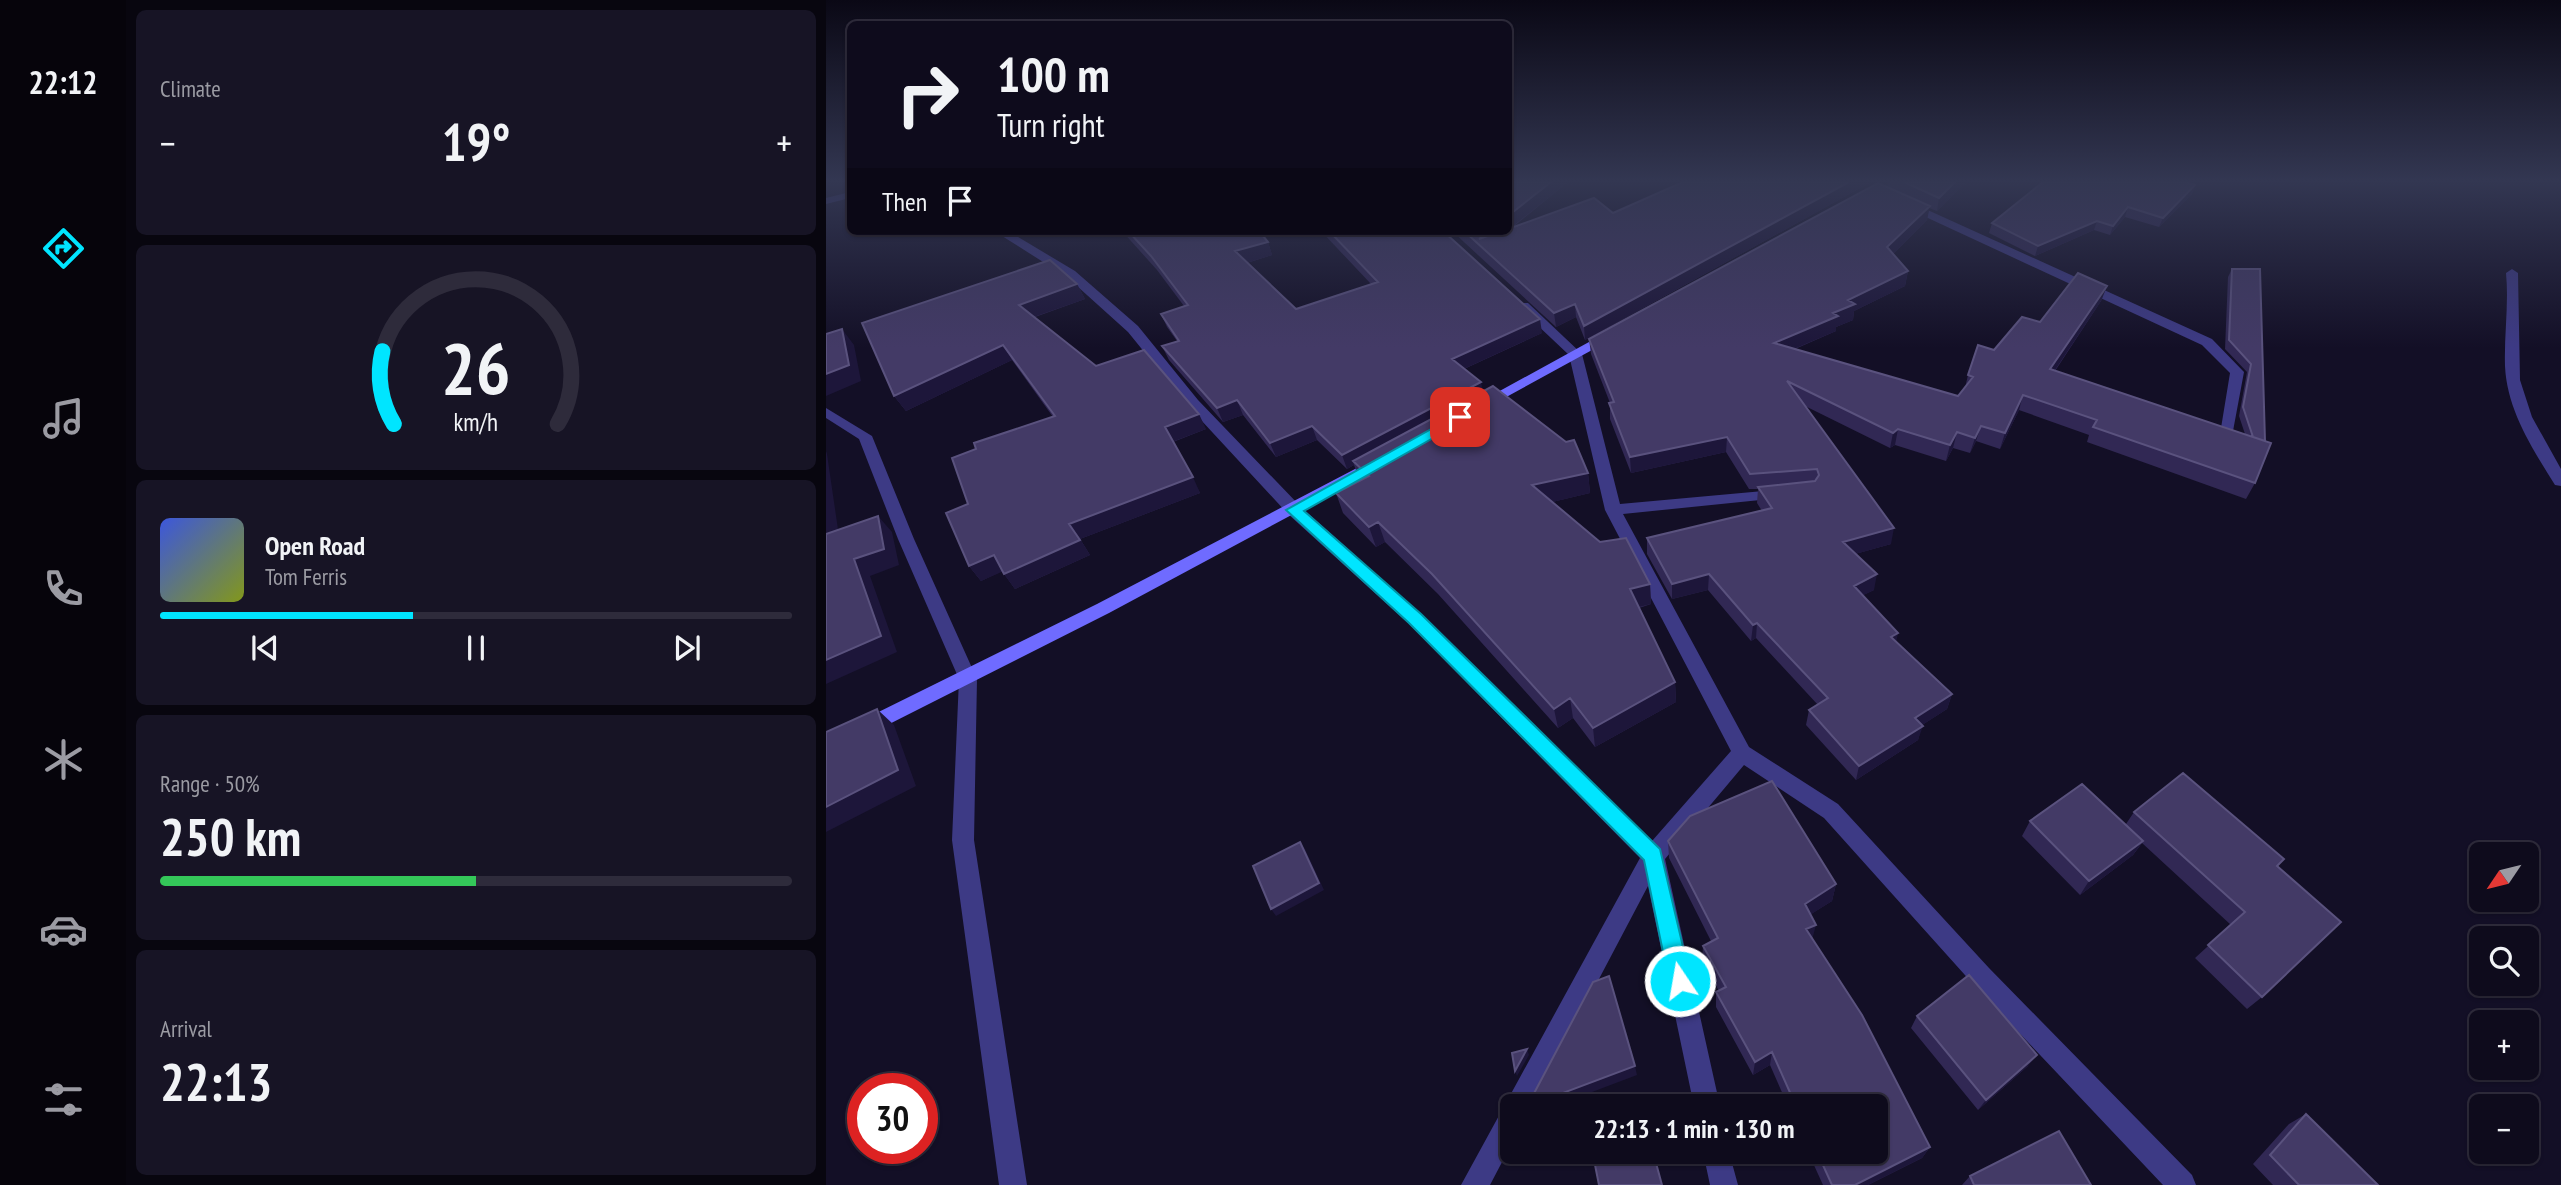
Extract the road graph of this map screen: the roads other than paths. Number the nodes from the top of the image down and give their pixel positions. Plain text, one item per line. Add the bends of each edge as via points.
1 (1010, 237) edge
2 (1980, 237) edge
3 (2512, 273) dead end
4 (1513, 297) edge
5 (1623, 327) edge
6 (1575, 354) junction
7 (826, 412) edge
8 (1465, 414) edge
9 (2228, 428) edge
10 (1392, 454) edge
11 (2561, 481) edge
12 (1793, 492) edge
13 (1294, 510) junction
14 (1613, 510) junction
15 (968, 679) junction
16 (826, 747) edge
17 (1742, 753) junction
18 (1653, 856) junction
19 (1524, 1094) edge
20 (1704, 1094) edge
21 (1500, 1138) edge
22 (1719, 1164) edge
23 (1013, 1185) edge
24 (1475, 1185) edge
25 (1724, 1185) edge
26 (2182, 1185) edge

1 - 13 street via 1071,274 1133,329 1193,403
2 - 9 street via 2207,342 2237,372
3 - 11 street via 2515,392 2532,437
4 - 6 street
5 - 6 street
6 - 8 street
6 - 14 street
7 - 15 street via 865,436
10 - 13 street
12 - 14 street
13 - 15 street
13 - 18 street via 1415,619
14 - 17 street
15 - 16 street
15 - 23 street via 963,840
17 - 18 street
17 - 26 street via 1831,811 1981,976
18 - 19 street
18 - 20 street
21 - 24 street
22 - 25 street

